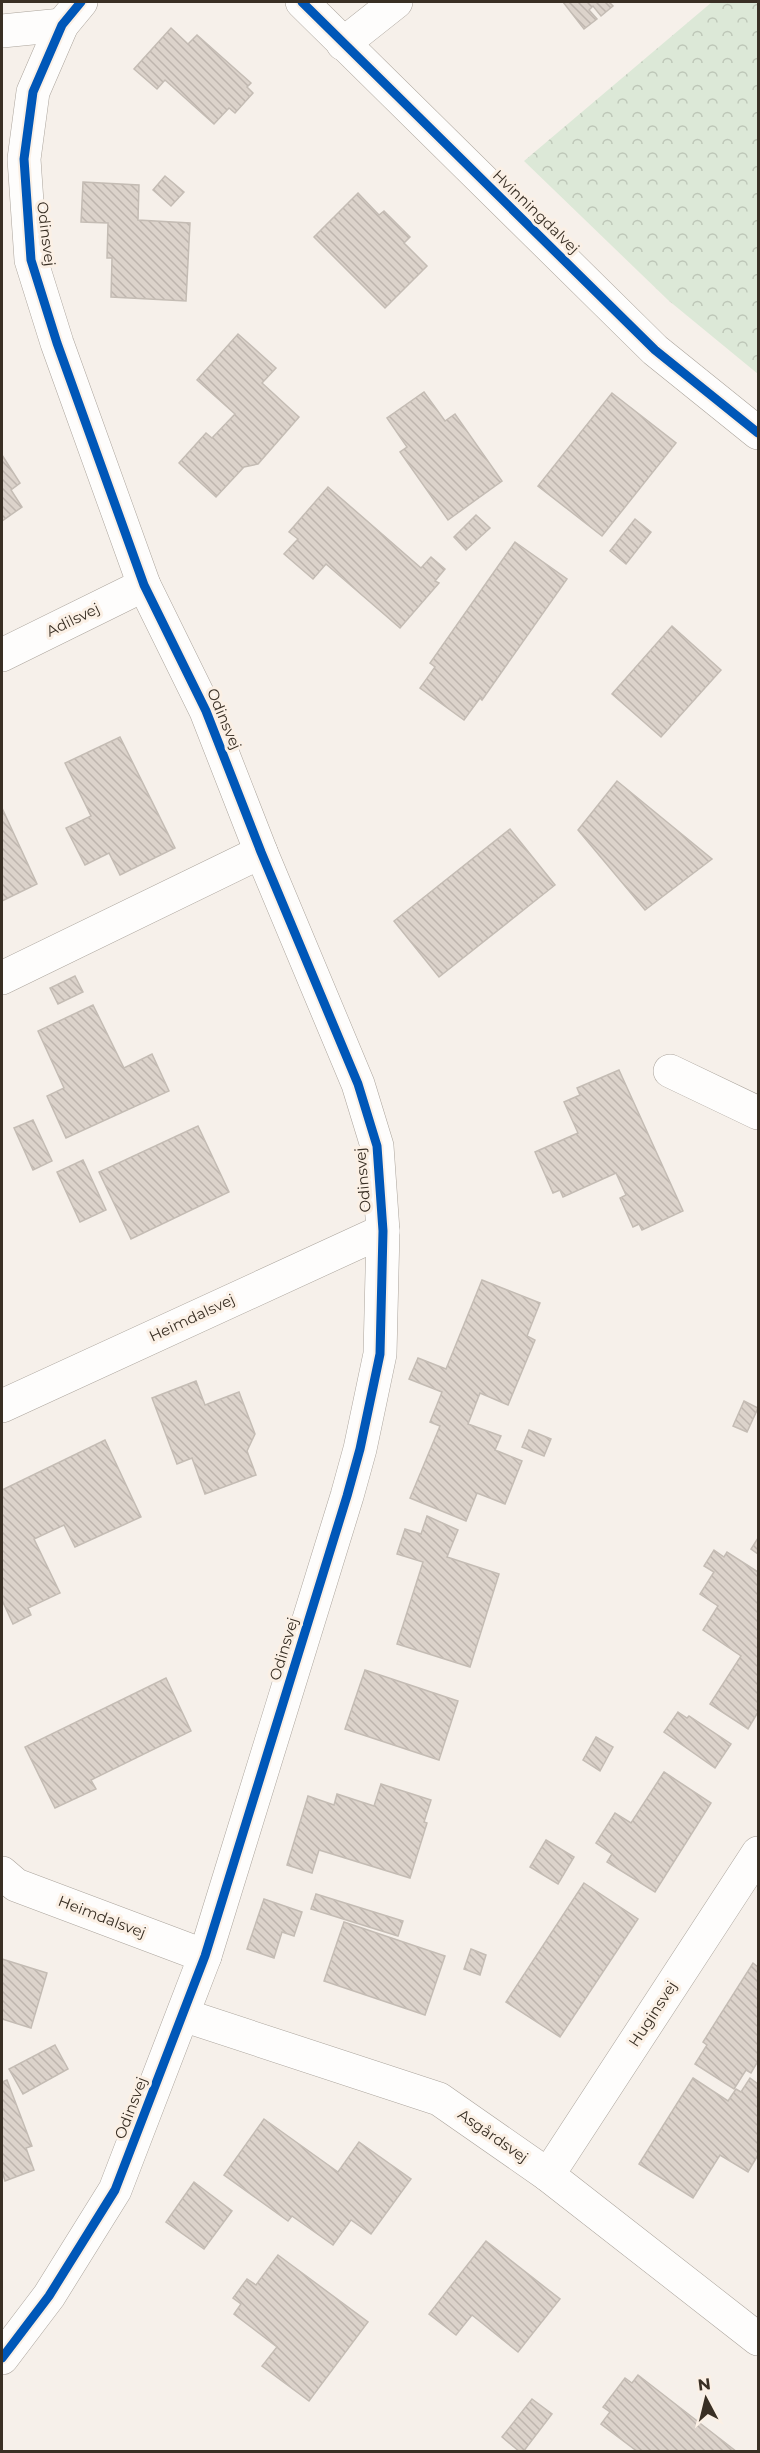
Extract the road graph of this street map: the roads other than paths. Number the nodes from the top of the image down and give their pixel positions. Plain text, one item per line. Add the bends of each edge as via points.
1 (302, 2) edge
2 (396, 2) edge
3 (71, 14) edge
4 (2, 31) edge
5 (343, 44) junction
6 (759, 433) edge
7 (144, 585) junction
8 (2, 655) edge
9 (261, 852) junction
10 (2, 978) edge
11 (670, 1071) dead end
12 (759, 1113) edge
13 (383, 1232) junction
14 (2, 1406) edge
15 (759, 1853) edge
16 (2, 1873) edge
17 (205, 1956) junction
18 (183, 2015) junction
19 (548, 2175) junction
20 (759, 2339) edge
21 (2, 2358) edge

1 - 5 street, Hvinningdalvej
2 - 5 street
3 - 4 street
3 - 7 street, Odinsvej via 33,92 24,159 32,260 57,343
5 - 6 street, Hvinningdalvej via 655,350
7 - 8 street, Adilsvej
7 - 9 street, Odinsvej via 206,711
9 - 10 street
9 - 13 street, Odinsvej via 358,1084 377,1146
11 - 12 street
13 - 14 street, Heimdalsvej
13 - 17 street, Odinsvej via 380,1354 360,1449
15 - 19 street, Huginsvej
16 - 17 street, Heimdalsvej via 16,1885
17 - 18 street, Odinsvej
18 - 19 street, Asgårdsvej via 439,2099
18 - 21 street, Odinsvej via 115,2190 49,2296
19 - 20 street, Asgårdsvej

